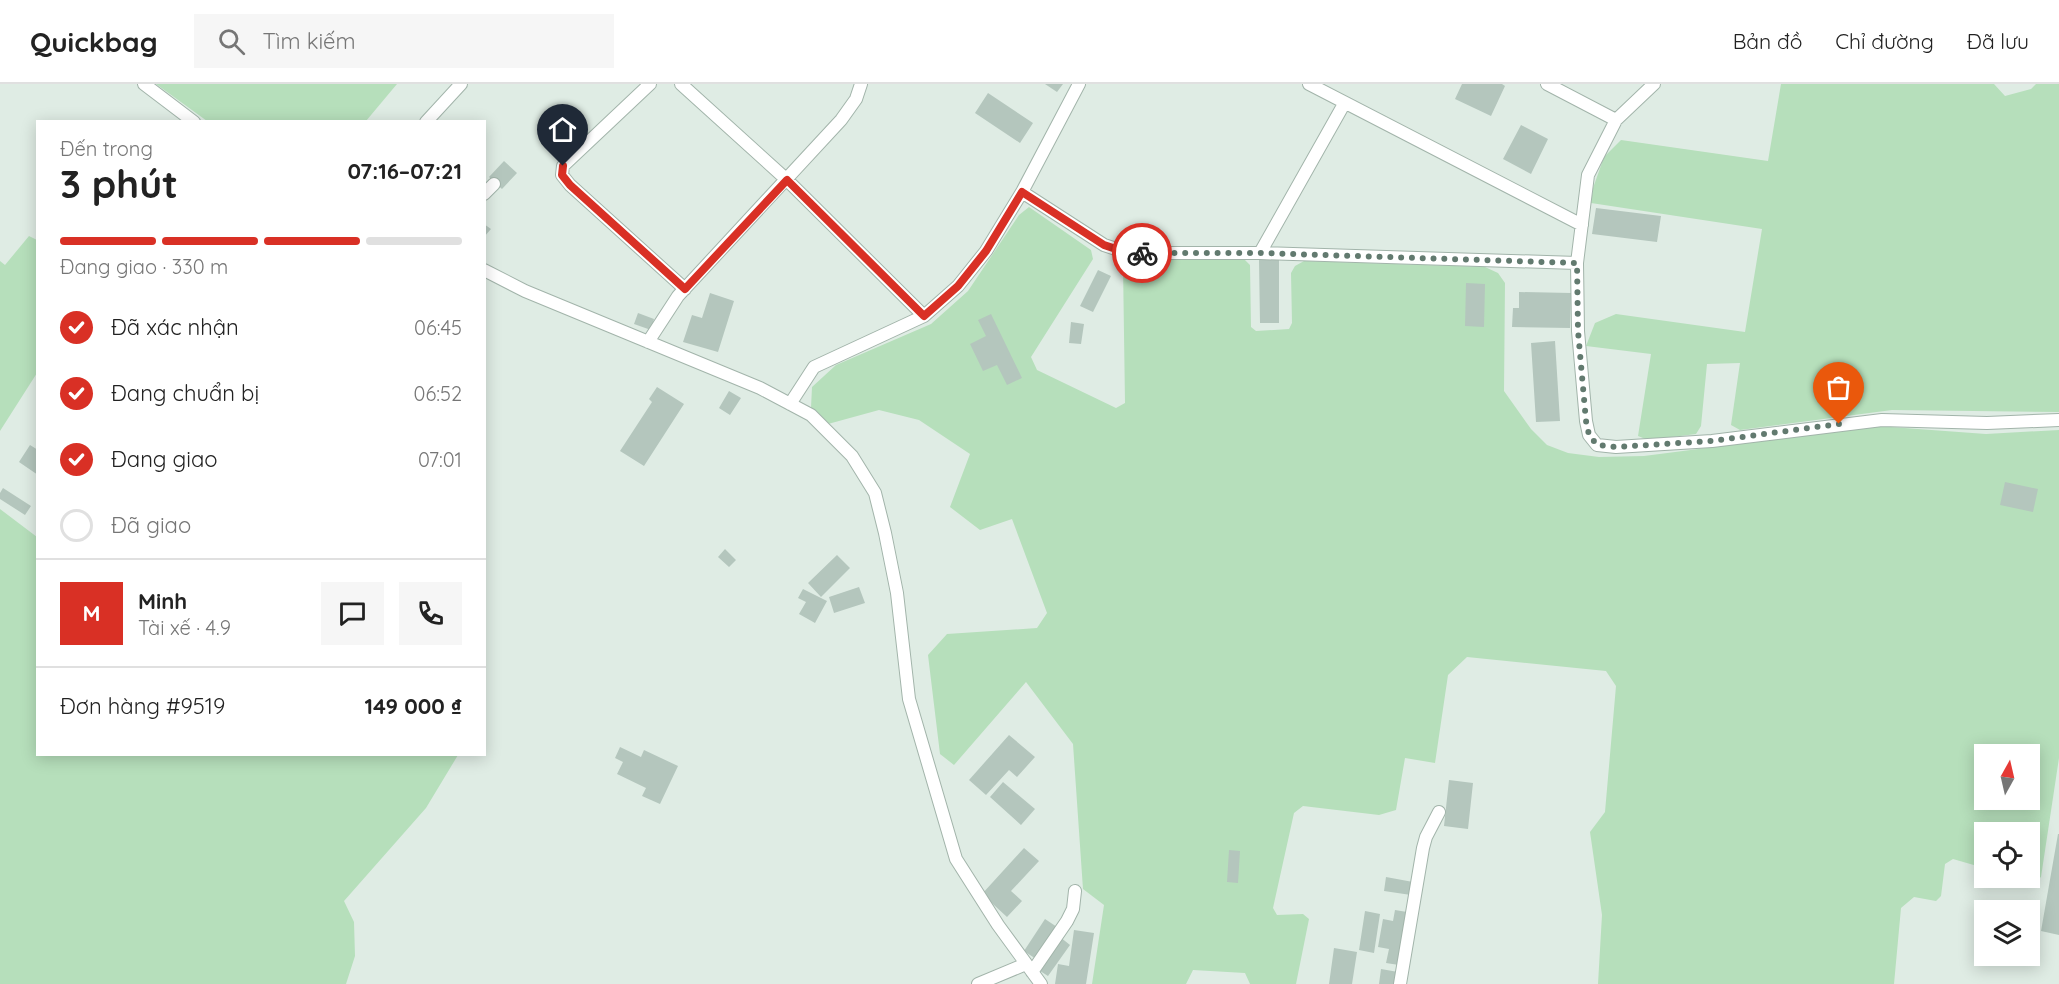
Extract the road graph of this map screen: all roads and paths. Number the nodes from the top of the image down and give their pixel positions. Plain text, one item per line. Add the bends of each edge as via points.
1 (144, 84) edge
2 (461, 84) edge
3 (650, 84) edge
4 (681, 84) edge
5 (861, 84) edge
6 (1079, 84) edge
7 (1309, 84) edge
8 (1547, 84) edge
9 (1654, 84) edge
10 (1344, 104) junction
11 (191, 120) edge
12 (428, 120) edge
13 (1616, 120) junction
14 (787, 180) junction
15 (494, 184) dead end
16 (486, 192) edge
17 (1022, 192) junction
18 (1582, 225) junction
19 (1260, 253) junction
20 (1577, 263) junction
21 (486, 271) edge
22 (685, 289) junction
23 (924, 316) junction
24 (648, 342) junction
25 (790, 404) junction
26 (2059, 420) edge
27 (1439, 812) dead end
28 (1075, 891) dead end
29 (1029, 968) junction
30 (978, 984) edge
31 (1041, 984) edge
32 (1400, 984) edge

1 - 11 street
2 - 12 street
3 - 22 street via 563,166 562,175
4 - 14 street
5 - 14 street via 841,120
6 - 17 street
7 - 10 street
8 - 13 street
9 - 13 street
10 - 18 street
10 - 19 street
13 - 18 street via 1588,176
14 - 22 street
14 - 23 street
15 - 16 street
17 - 19 street via 1104,245 1119,250
17 - 23 street via 986,251 958,286
18 - 20 street
19 - 20 street
20 - 26 street via 1586,421 1589,435 1597,445 1712,441 1882,420
21 - 24 street
22 - 24 street
23 - 25 street via 814,367
24 - 25 street
25 - 29 street via 811,415 852,456 875,493 897,593 909,699 956,859
27 - 32 street via 1423,848
28 - 29 street via 1067,921
29 - 30 street
29 - 31 street

